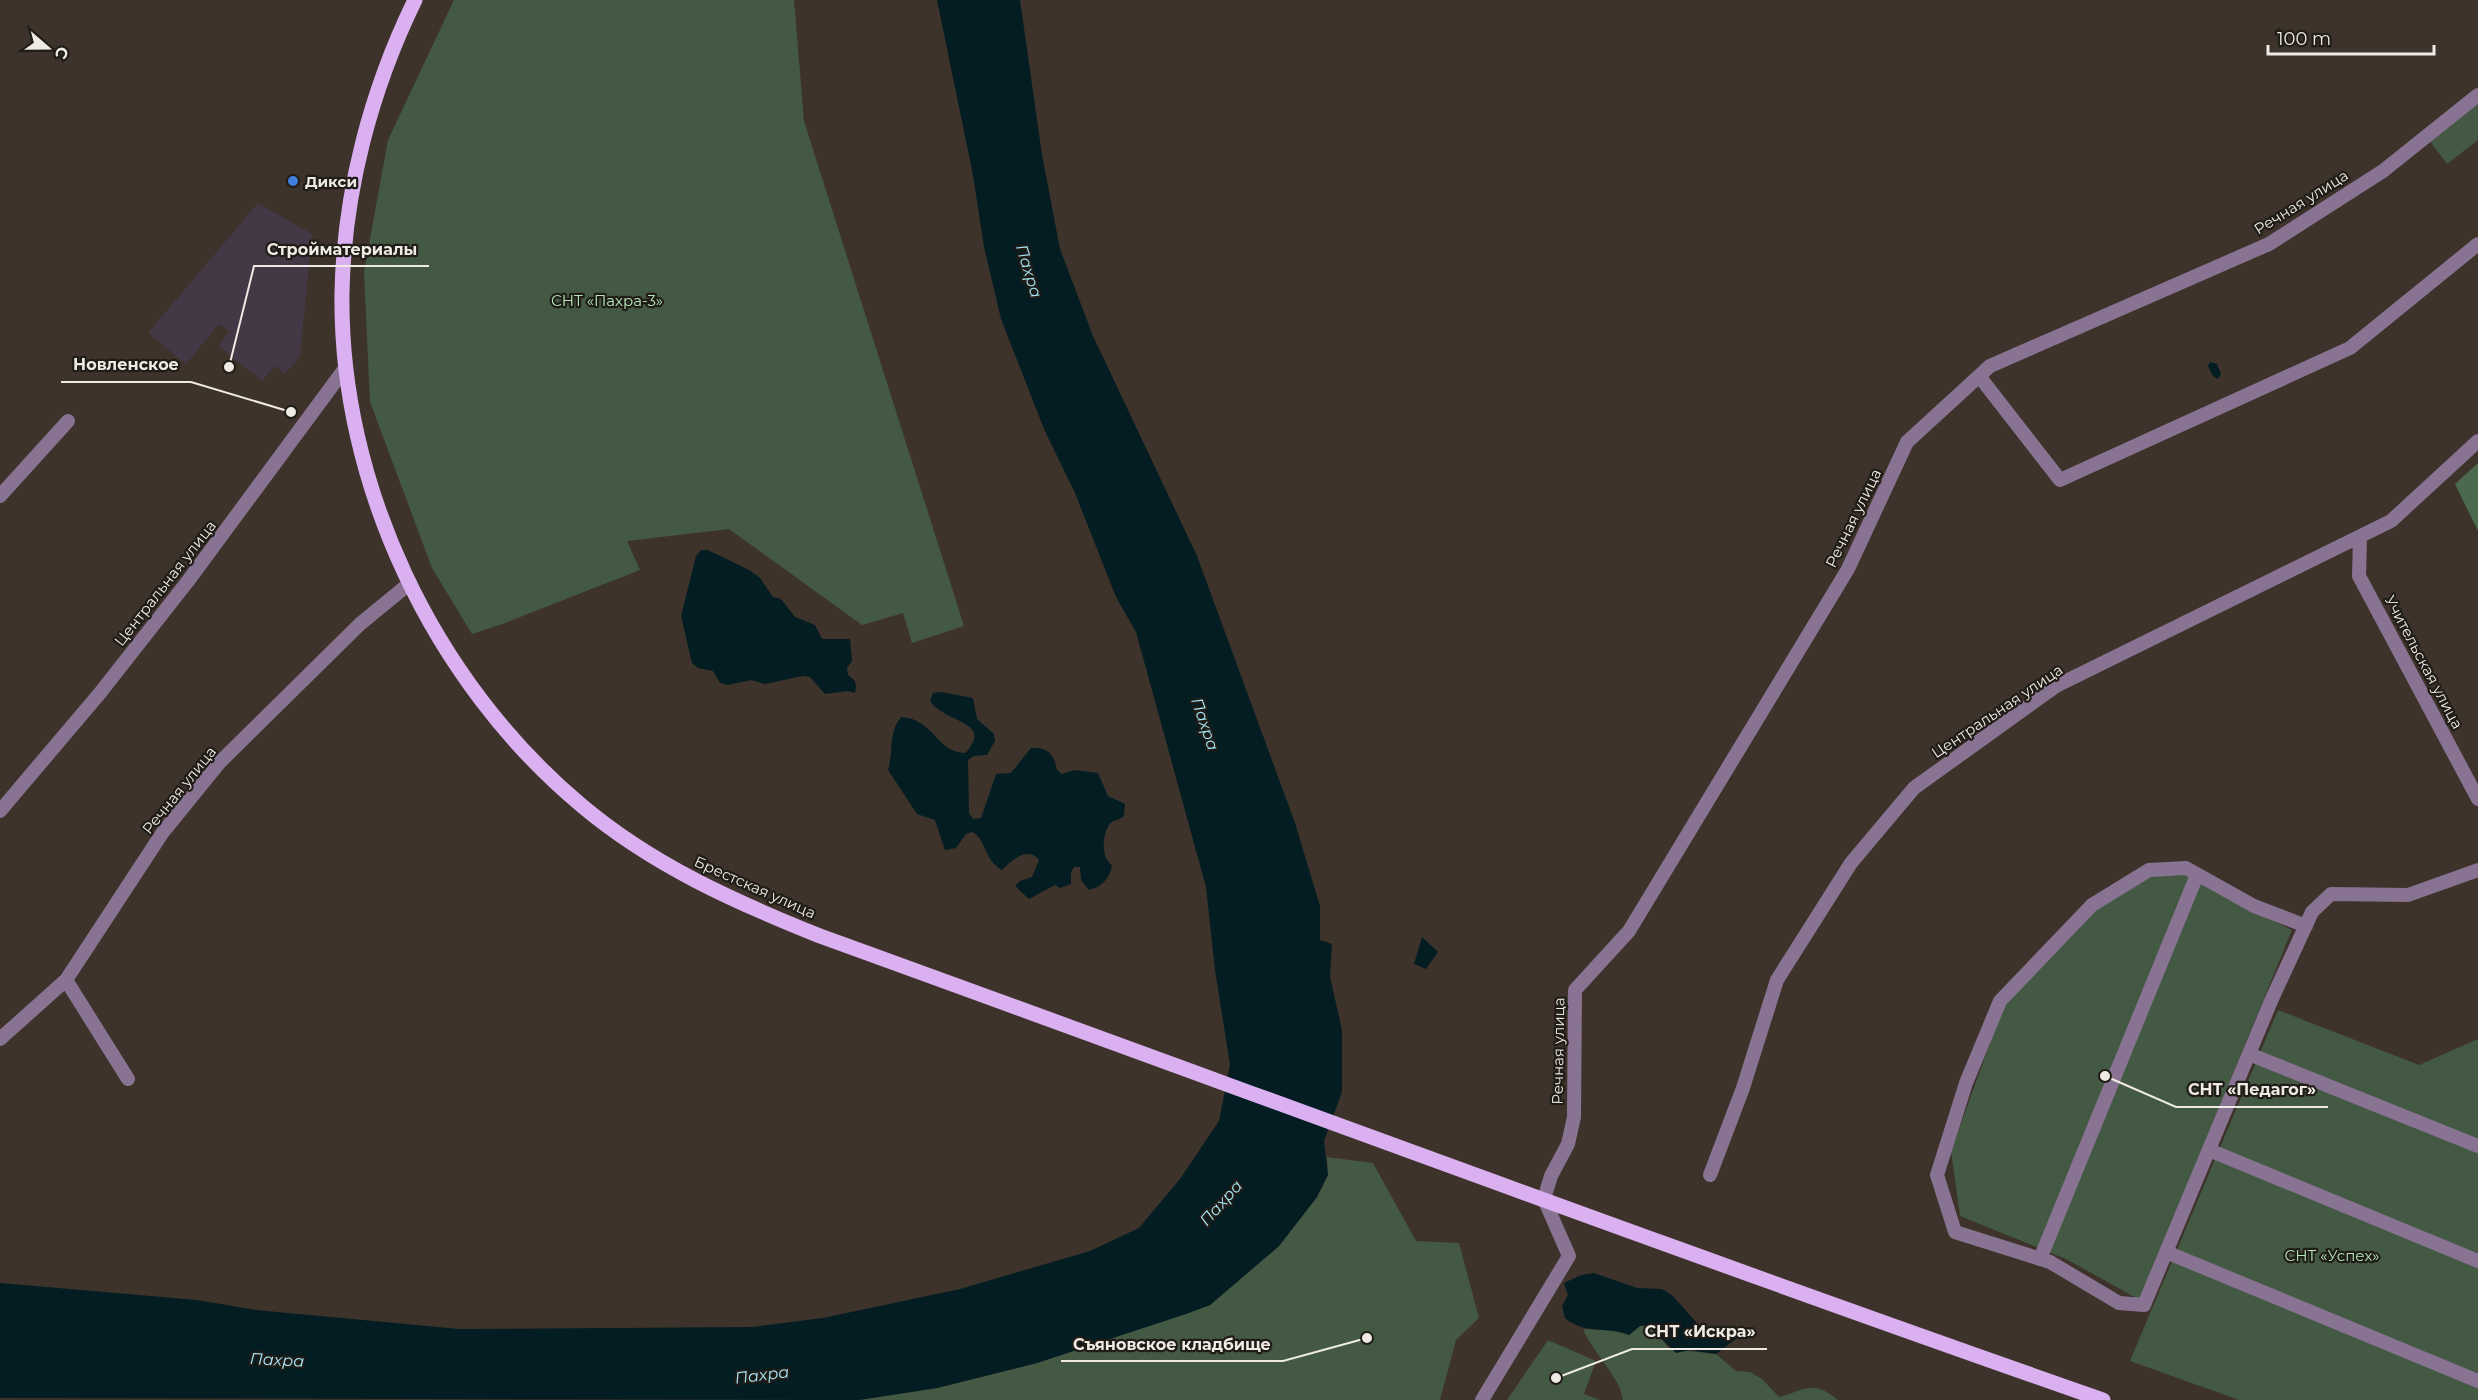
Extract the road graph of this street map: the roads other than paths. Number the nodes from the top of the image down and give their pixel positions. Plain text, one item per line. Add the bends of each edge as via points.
1 (415, 0) edge
2 (2478, 95) edge
3 (2478, 244) edge
4 (346, 368) junction
5 (1980, 376) junction
6 (68, 421) dead end
7 (2478, 441) edge
8 (0, 496) edge
9 (2360, 537) junction
10 (410, 584) junction
11 (2478, 799) edge
12 (0, 811) edge
13 (2478, 870) edge
14 (2197, 875) junction
15 (2306, 926) junction
16 (66, 980) junction
17 (0, 1039) edge
18 (2249, 1054) junction
19 (128, 1079) dead end
20 (2478, 1146) edge
21 (2209, 1150) junction
22 (1710, 1175) dead end
23 (1544, 1199) junction
24 (2166, 1252) junction
25 (2040, 1259) junction
26 (2478, 1262) edge
27 (2478, 1381) edge
28 (1482, 1400) edge
29 (2103, 1400) edge

1 - 4 main road, Брестская улица via 384,70 354,183 342,292
2 - 5 street, Речная улица via 2384,171 2269,244 1990,366
3 - 5 street via 2350,348 2060,480
4 - 10 main road, Брестская улица via 368,474
4 - 12 street, Центральная улица via 188,581
5 - 23 street, Речная улица via 1907,442 1848,569 1629,931 1575,990 1574,1117 1568,1144
6 - 8 street
7 - 9 street, Центральная улица via 2391,521
9 - 11 street, Учительская улица via 2359,576
9 - 22 street, Центральная улица via 2056,686 1914,788 1851,863 1777,980
10 - 16 street, Речная улица via 360,624 219,763 163,832
10 - 23 main road, Брестская улица via 452,656 508,732 549,776 580,805 655,858 707,888 768,915 1119,1046
13 - 15 street via 2408,895 2331,894 2312,912
14 - 15 street via 2254,906
14 - 25 street
14 - 25 street via 2186,868 2149,870 2092,905 2000,1001 1966,1083 1937,1175 1955,1232
15 - 18 street
16 - 17 street, Речная улица
16 - 19 street
18 - 20 street
18 - 21 street
21 - 24 street
21 - 26 street
23 - 28 street via 1569,1256
23 - 29 main road, Брестская улица
24 - 25 street via 2144,1305 2119,1302
24 - 27 street

